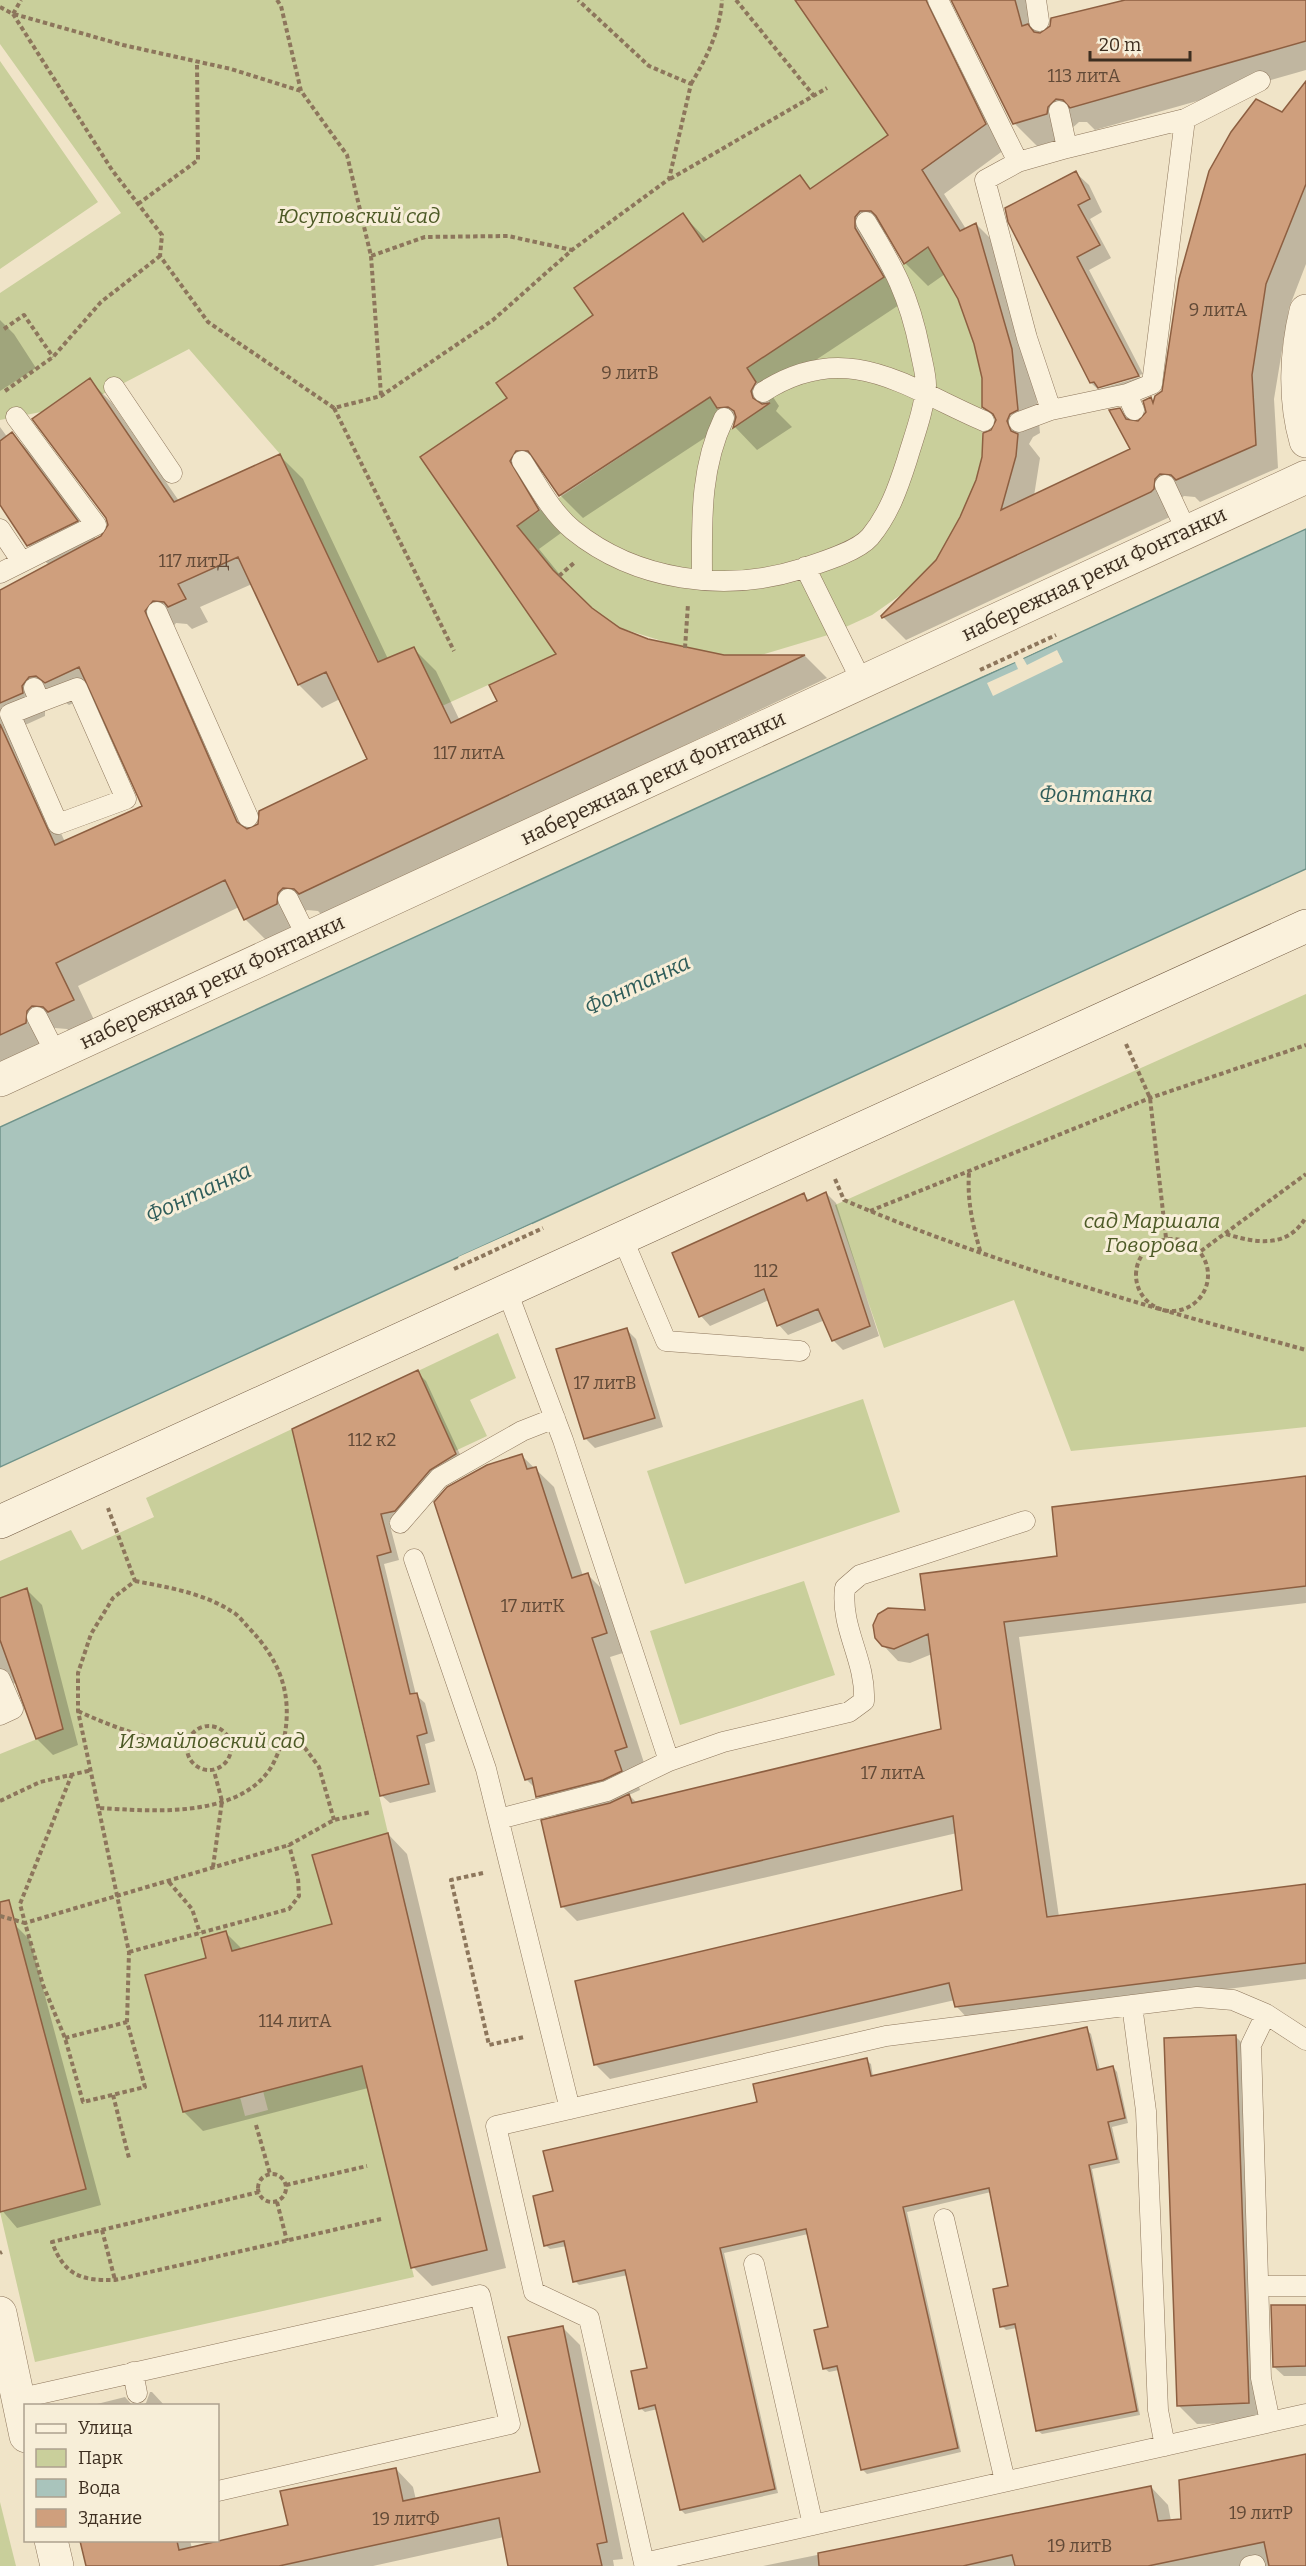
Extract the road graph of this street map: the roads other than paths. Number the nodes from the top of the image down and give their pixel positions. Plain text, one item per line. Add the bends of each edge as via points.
1 (938, 0) edge
2 (1036, 0) edge
3 (1039, 21) dead end
4 (1260, 81) dead end
5 (1059, 111) dead end
6 (1185, 119) junction
7 (1067, 148) junction
8 (1018, 162) junction
9 (866, 222) dead end
10 (1306, 311) edge
11 (114, 387) dead end
12 (763, 392) dead end
13 (925, 395) junction
14 (1050, 410) junction
15 (16, 417) dead end
16 (724, 418) dead end
17 (984, 421) dead end
18 (1019, 422) dead end
19 (1306, 441) edge
20 (522, 461) dead end
21 (172, 473) dead end
22 (1306, 477) edge
23 (1165, 485) dead end
24 (0, 529) edge
25 (1187, 532) junction
26 (22, 562) junction
27 (805, 567) junction
28 (0, 573) edge
29 (702, 580) junction
30 (157, 612) dead end
31 (862, 682) junction
32 (37, 695) joint
33 (248, 817) dead end
34 (288, 899) dead end
35 (1306, 926) edge
36 (306, 938) junction
37 (37, 1017) dead end
38 (56, 1054) junction
39 (0, 1080) edge
40 (622, 1237) junction
41 (507, 1291) junction
42 (800, 1351) dead end
43 (555, 1418) junction
44 (1025, 1521) dead end
45 (0, 1522) edge
46 (400, 1523) dead end
47 (414, 1559) dead end
48 (0, 1679) edge
49 (0, 1715) edge
50 (669, 1761) junction
51 (498, 1819) junction
52 (1132, 2006) junction
53 (1266, 2014) junction
54 (1306, 2040) edge
55 (570, 2109) junction
56 (944, 2219) dead end
57 (754, 2264) dead end
58 (1259, 2286) junction
59 (1306, 2286) edge
60 (0, 2313) edge
61 (133, 2372) junction
62 (137, 2393) dead end
63 (16, 2399) junction
64 (1306, 2414) edge
65 (1270, 2422) junction
66 (24, 2429) edge
67 (1165, 2446) junction
68 (1005, 2481) junction
69 (219, 2491) edge
70 (813, 2524) junction
71 (51, 2542) edge
72 (57, 2566) edge

1 - 8 lane
2 - 3 lane
4 - 6 lane
5 - 7 lane
6 - 7 lane
6 - 14 lane via 1152,384 1131,402
7 - 8 lane
8 - 14 lane via 985,180
9 - 13 lane via 895,269 911,308 926,382
10 - 19 street via 1299,361 1299,396
11 - 21 lane
12 - 13 lane via 797,374 831,367 888,376
13 - 17 lane
13 - 27 lane via 894,501 869,539 830,560
14 - 18 lane
15 - 26 lane via 104,530
16 - 29 lane via 714,437 703,488
20 - 29 lane via 549,503 573,530 656,573
22 - 25 street, набережная реки Фонтанки
23 - 25 lane
24 - 26 lane
25 - 31 street, набережная реки Фонтанки
26 - 28 lane
27 - 29 lane via 743,580
27 - 31 lane
30 - 33 lane
31 - 36 street, набережная реки Фонтанки
32 - 32 lane via 77,688 126,799 58,824 10,714
34 - 36 lane
35 - 40 street
36 - 38 street, набережная реки Фонтанки
37 - 38 lane
38 - 39 street, набережная реки Фонтанки
40 - 41 street
40 - 42 lane via 666,1341
41 - 43 lane
41 - 45 street
43 - 46 lane via 522,1431 440,1479
43 - 50 lane
44 - 50 lane via 860,1575 845,1588 842,1609 865,1681 864,1701 849,1712 723,1742
47 - 51 lane via 486,1769
48 - 49 lane via 13,1709
50 - 51 lane via 608,1791
51 - 55 lane
52 - 53 lane via 1197,1997 1233,2000
52 - 55 lane via 886,2036
52 - 67 lane via 1146,2111 1158,2410
53 - 54 lane
53 - 58 lane via 1251,2045
55 - 70 lane via 496,2126 534,2292 589,2318 644,2563
56 - 68 lane
57 - 70 lane
58 - 59 lane
58 - 65 lane via 1262,2378
60 - 63 street
61 - 62 lane
61 - 63 lane
61 - 69 lane via 480,2295 510,2424
63 - 66 street
64 - 65 lane
65 - 67 lane
67 - 68 lane
68 - 70 lane
71 - 72 street

